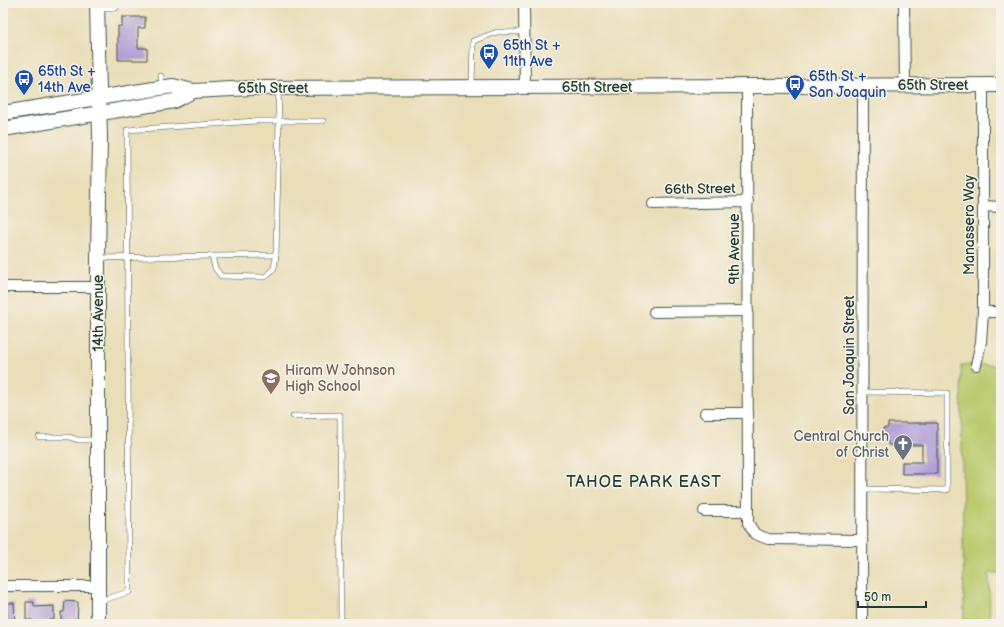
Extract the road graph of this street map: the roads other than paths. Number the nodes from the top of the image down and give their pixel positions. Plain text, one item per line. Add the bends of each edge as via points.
1 (524, 3) edge
2 (904, 3) edge
3 (97, 6) edge
4 (116, 8) dead end
5 (525, 32) junction
6 (863, 85) junction
7 (905, 85) junction
8 (983, 85) junction
9 (1001, 85) edge
10 (747, 86) junction
11 (472, 87) junction
12 (524, 87) junction
13 (193, 90) junction
14 (278, 90) dead end
15 (99, 97) junction
16 (3, 112) edge
17 (99, 113) junction
18 (323, 121) dead end
19 (279, 122) junction
20 (3, 129) edge
21 (748, 202) junction
22 (653, 204) dead end
23 (983, 206) junction
24 (1001, 207) edge
25 (276, 255) junction
26 (212, 256) junction
27 (129, 257) junction
28 (98, 258) junction
29 (3, 287) edge
30 (98, 287) junction
31 (748, 311) junction
32 (654, 312) dead end
33 (984, 312) junction
34 (1001, 312) edge
35 (976, 365) dead end
36 (863, 392) junction
37 (704, 413) dead end
38 (748, 413) junction
39 (293, 416) dead end
40 (39, 437) dead end
41 (98, 440) junction
42 (862, 489) junction
43 (704, 511) dead end
44 (748, 511) junction
45 (862, 540) junction
46 (3, 586) edge
47 (98, 586) junction
48 (98, 601) junction
49 (98, 624) edge
50 (341, 624) edge
51 (862, 624) edge

1 - 5 street
2 - 7 street
3 - 4 lane
3 - 15 main road, 14th Avenue
5 - 11 lane via 497,32 473,41
5 - 12 street
6 - 7 main road, 65th Street
6 - 10 main road, 65th Street
6 - 36 street, San Joaquin Street
7 - 8 main road, 65th Street
8 - 9 main road, 65th Street
8 - 23 street, Manassero Way
10 - 12 main road, 65th Street
10 - 21 street, 9th Avenue
11 - 12 main road, 65th Street
11 - 13 main road, 65th Street
13 - 15 main road, 65th Street via 161,82
13 - 17 main road, 65th Street via 174,101
14 - 19 lane
15 - 16 main road, 65th Street
15 - 17 main road, 14th Avenue
17 - 20 main road, 65th Street
17 - 28 main road, 14th Avenue
18 - 19 lane
19 - 25 lane
19 - 27 lane via 256,121 127,130
21 - 22 street, 66th Street
21 - 31 street, 9th Avenue
23 - 24 street
23 - 33 street, Manassero Way
25 - 26 lane
25 - 26 lane via 274,268 265,277 221,276 215,268
26 - 27 lane
27 - 28 lane
27 - 48 lane via 128,592
28 - 30 main road, 14th Avenue
29 - 30 street
30 - 41 main road, 14th Avenue
31 - 32 street
31 - 38 street, 9th Avenue
33 - 34 street
33 - 35 street, Manassero Way
36 - 42 street, San Joaquin Street
36 - 42 lane via 947,393 948,424 947,490
37 - 38 street
38 - 44 street, 9th Avenue
39 - 50 lane via 340,416
40 - 41 lane
41 - 47 main road, 14th Avenue
42 - 45 street, San Joaquin Street
43 - 44 street
44 - 45 street, 9th Avenue via 750,529 760,538
45 - 51 street, San Joaquin Street
46 - 47 street
47 - 48 main road, 14th Avenue
48 - 49 main road, 14th Avenue

